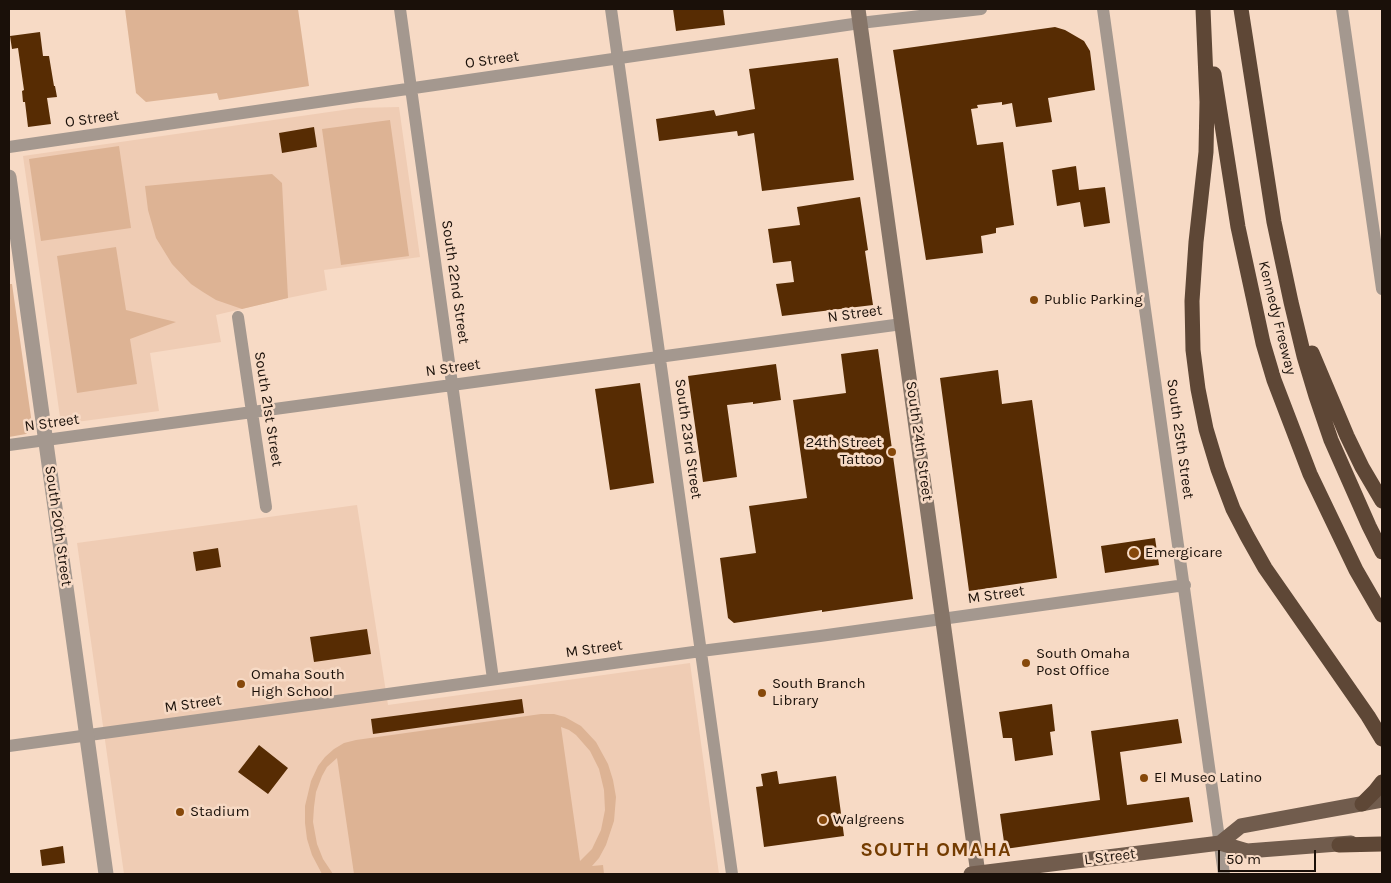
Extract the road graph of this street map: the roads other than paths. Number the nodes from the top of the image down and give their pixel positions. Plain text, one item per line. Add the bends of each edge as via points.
1 (400, 9) edge
2 (611, 9) edge
3 (981, 9) edge
4 (1103, 9) edge
5 (1204, 9) edge
6 (1241, 9) edge
7 (1247, 9) edge
8 (1342, 9) edge
9 (859, 16) edge
10 (1248, 54) junction
11 (618, 59) junction
12 (411, 88) junction
13 (9, 147) edge
14 (9, 177) edge
15 (1380, 255) edge
16 (1382, 289) edge
17 (1291, 302) junction
18 (238, 317) dead end
19 (902, 324) junction
20 (660, 356) junction
21 (453, 384) junction
22 (252, 412) junction
23 (46, 440) junction
24 (9, 445) edge
25 (1382, 501) edge
26 (266, 507) dead end
27 (1382, 552) edge
28 (1184, 585) junction
29 (1382, 615) edge
30 (943, 619) junction
31 (701, 651) junction
32 (493, 679) junction
33 (87, 735) junction
34 (1382, 740) edge
35 (9, 746) edge
36 (1382, 782) edge
37 (1382, 800) edge
38 (1362, 804) junction
39 (1382, 839) edge
40 (1220, 844) junction
41 (1382, 844) edge
42 (1339, 845) junction
43 (106, 874) edge
44 (732, 874) edge
45 (976, 874) edge
46 (1224, 874) edge

1 - 12 street, South 22nd Street
2 - 11 street, South 23rd Street
3 - 9 street, O Street
4 - 28 street, South 25th Street
5 - 29 highway, Kennedy Freeway via 1238,227 1263,343 1310,474 1356,570
5 - 34 highway via 1206,152 1192,309 1193,350 1206,429 1218,469 1246,536
6 - 10 highway, Kennedy Freeway
7 - 10 highway
8 - 15 street
9 - 11 street, O Street
9 - 19 main road, South 24th Street
10 - 17 highway, Kennedy Freeway via 1274,222
11 - 12 street, O Street
11 - 20 street, South 23rd Street
12 - 13 street, O Street
12 - 21 street, South 22nd Street
14 - 23 street, South 20th Street
15 - 16 street
17 - 25 highway via 1347,436
17 - 27 highway, Kennedy Freeway via 1331,440
18 - 22 street, South 21st Street
19 - 20 street, N Street
19 - 30 main road, South 24th Street
20 - 21 street, N Street
20 - 31 street, South 23rd Street
21 - 22 street, N Street
21 - 32 street, South 22nd Street
22 - 23 street, N Street
22 - 26 street, South 21st Street
23 - 24 street, N Street
23 - 33 street, South 20th Street
28 - 30 street, M Street
28 - 40 street, South 25th Street
30 - 31 street, M Street
30 - 45 main road, South 24th Street
31 - 32 street, M Street
31 - 44 street, South 23rd Street
32 - 33 street, M Street
33 - 35 street, M Street
33 - 43 street, South 20th Street
36 - 38 highway
37 - 38 main road
38 - 40 main road via 1241,826
39 - 42 main road, L Street
40 - 42 main road, L Street via 1247,851
40 - 45 main road, L Street
40 - 46 street, South 25th Street
41 - 42 highway

